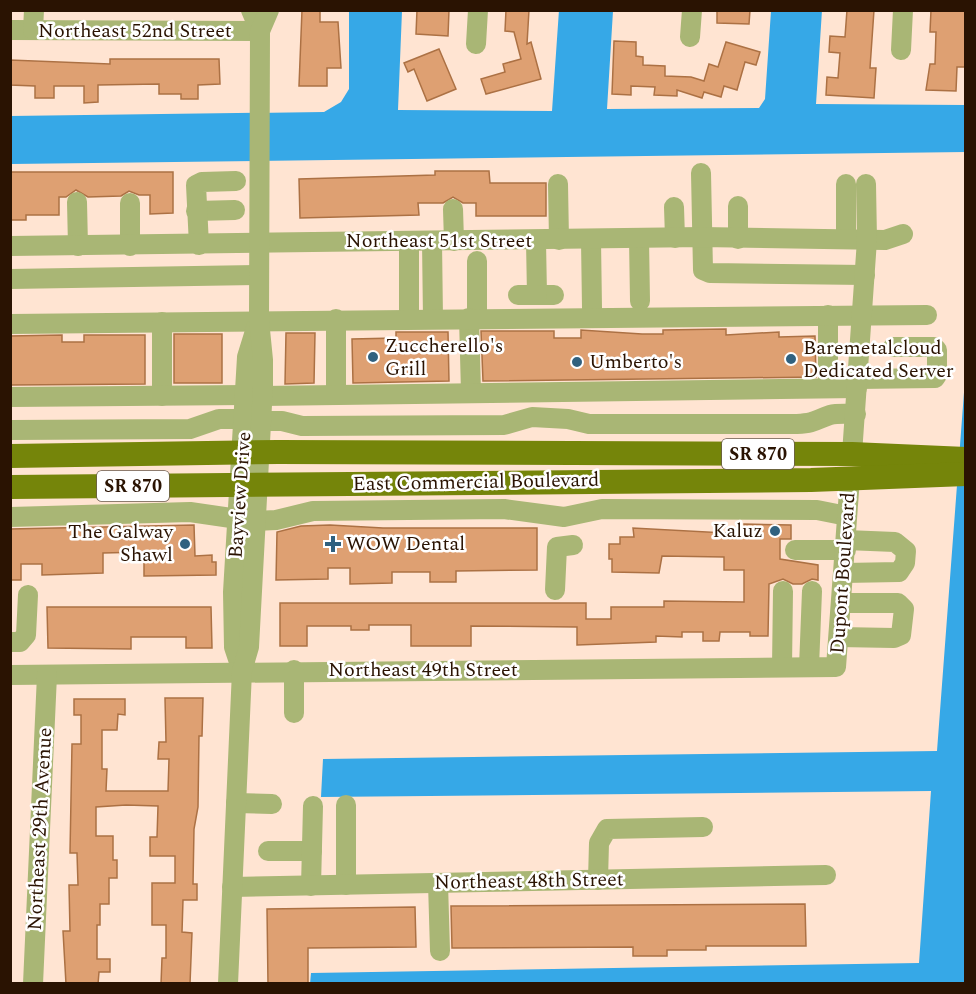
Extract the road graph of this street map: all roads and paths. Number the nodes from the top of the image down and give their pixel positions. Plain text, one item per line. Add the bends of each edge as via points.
1 (251, 10) edge
2 (269, 10) edge
3 (478, 10) edge
4 (692, 10) edge
5 (903, 10) edge
6 (34, 20) edge
7 (10, 30) edge
8 (260, 31) junction
9 (690, 37) dead end
10 (476, 45) dead end
11 (901, 50) dead end
12 (701, 173) dead end
13 (236, 182) dead end
14 (558, 184) dead end
15 (846, 184) dead end
16 (866, 184) dead end
17 (77, 202) dead end
18 (130, 203) dead end
19 (738, 206) dead end
20 (674, 207) dead end
21 (453, 209) dead end
22 (235, 210) dead end
23 (196, 211) junction
24 (903, 234) dead end
25 (702, 237) junction
26 (639, 238) junction
27 (675, 238) junction
28 (738, 239) junction
29 (846, 239) junction
30 (410, 240) junction
31 (559, 240) junction
32 (591, 240) junction
33 (867, 240) junction
34 (432, 241) junction
35 (454, 241) junction
36 (536, 241) junction
37 (260, 243) junction
38 (199, 245) junction
39 (10, 246) edge
40 (78, 246) junction
41 (130, 246) junction
42 (477, 261) dead end
43 (259, 275) junction
44 (865, 275) junction
45 (10, 279) edge
46 (536, 295) dead end
47 (640, 301) dead end
48 (592, 308) dead end
49 (828, 315) junction
50 (862, 315) junction
51 (927, 315) dead end
52 (473, 318) junction
53 (336, 319) junction
54 (409, 319) junction
55 (433, 319) junction
56 (259, 320) junction
57 (162, 322) junction
58 (10, 324) edge
59 (893, 347) dead end
60 (823, 383) junction
61 (858, 383) junction
62 (471, 392) junction
63 (336, 394) junction
64 (214, 395) junction
65 (263, 395) junction
66 (162, 396) junction
67 (10, 397) edge
68 (856, 414) junction
69 (828, 416) junction
70 (219, 418) junction
71 (253, 420) junction
72 (282, 421) junction
73 (10, 430) edge
74 (251, 452) junction
75 (550, 453) junction
76 (578, 453) junction
77 (10, 456) edge
78 (966, 459) edge
79 (851, 466) junction
80 (941, 466) junction
81 (966, 474) edge
82 (552, 480) junction
83 (516, 481) junction
84 (248, 484) junction
85 (10, 487) edge
86 (847, 516) junction
87 (10, 517) edge
88 (246, 520) junction
89 (573, 545) dead end
90 (846, 545) junction
91 (795, 550) dead end
92 (844, 573) junction
93 (555, 590) dead end
94 (783, 591) dead end
95 (812, 591) dead end
96 (28, 595) dead end
97 (842, 603) junction
98 (839, 637) junction
99 (10, 642) edge
100 (809, 667) junction
101 (836, 667) joint
102 (783, 668) junction
103 (294, 670) junction
104 (242, 671) junction
105 (10, 675) edge
106 (47, 675) junction
107 (294, 713) dead end
108 (236, 803) junction
109 (272, 804) dead end
110 (346, 805) dead end
111 (313, 806) dead end
112 (703, 827) dead end
113 (268, 850) dead end
114 (312, 851) junction
115 (826, 875) dead end
116 (598, 880) junction
117 (438, 883) junction
118 (311, 885) junction
119 (346, 885) junction
120 (232, 887) junction
121 (440, 951) dead end
122 (33, 984) edge
123 (228, 984) edge

1 - 8 street, Bayview Drive
2 - 8 street, Bayview Drive
3 - 10 street
4 - 9 street
5 - 11 street
6 - 7 street, Northeast 52nd Street
6 - 8 street, Northeast 52nd Street
8 - 37 street, Bayview Drive
12 - 25 street
13 - 23 street via 199,183
14 - 31 street
15 - 29 street
16 - 33 street, Dupont Boulevard
17 - 40 street
18 - 41 street
19 - 28 street
20 - 27 street
21 - 35 street
22 - 23 street
23 - 38 street
24 - 33 street, Northeast 51st Street
25 - 27 street, Northeast 51st Street
25 - 28 street, Northeast 51st Street
25 - 44 street via 703,270 711,273
26 - 27 street, Northeast 51st Street
26 - 32 street, Northeast 51st Street
26 - 47 street
28 - 29 street, Northeast 51st Street
29 - 33 street, Northeast 51st Street
30 - 34 street, Northeast 51st Street
30 - 37 street, Northeast 51st Street
30 - 54 street
31 - 32 street, Northeast 51st Street
31 - 36 street, Northeast 51st Street
32 - 48 street
33 - 44 street, Dupont Boulevard
34 - 35 street, Northeast 51st Street
34 - 55 street
35 - 36 street, Northeast 51st Street
36 - 46 street
37 - 38 street, Northeast 51st Street
37 - 43 street, Bayview Drive
38 - 41 street, Northeast 51st Street
39 - 40 street, Northeast 51st Street
40 - 41 street, Northeast 51st Street
42 - 52 street
43 - 45 street
43 - 56 street, Bayview Drive
44 - 50 street, Dupont Boulevard
49 - 50 street
49 - 52 street
49 - 60 street
50 - 51 street
50 - 61 street, Dupont Boulevard
52 - 55 street
52 - 62 street
53 - 54 street
53 - 56 street
53 - 63 street
54 - 55 street
56 - 57 street
56 - 65 street, Bayview Drive
57 - 58 street
57 - 66 street
59 - 61 street via 934,347 935,378
60 - 61 street
60 - 62 street
60 - 69 street
61 - 68 street, Dupont Boulevard
62 - 63 street
63 - 65 street
64 - 65 street
64 - 66 street
64 - 70 street
65 - 71 street, Bayview Drive
65 - 72 street
66 - 67 street
68 - 69 street
68 - 79 street, Dupont Boulevard
69 - 72 street via 820,422 797,424 589,424 538,417 504,425 302,426
70 - 71 street
70 - 73 street via 190,429
71 - 72 street
71 - 74 street, Bayview Drive
74 - 75 main road, East Commercial Boulevard / SR 870
74 - 77 main road, East Commercial Boulevard / SR 870
74 - 84 street, Bayview Drive
75 - 76 main road, East Commercial Boulevard / SR 870
75 - 83 main road via 537,471
76 - 79 main road, East Commercial Boulevard / SR 870
76 - 82 main road via 556,471
78 - 80 main road, SR 870
79 - 80 main road, East Commercial Boulevard / SR 870
79 - 82 main road, East Commercial Boulevard / SR 870 via 847,463 811,480
79 - 86 street, Dupont Boulevard
80 - 81 main road, SR 870
82 - 83 main road, East Commercial Boulevard / SR 870
83 - 84 main road, East Commercial Boulevard / SR 870
84 - 85 main road, East Commercial Boulevard / SR 870
84 - 88 street, Bayview Drive
86 - 88 street via 817,510 602,510 552,517 519,510 481,509 313,511 276,520
86 - 90 street, Dupont Boulevard
87 - 88 street via 190,512
88 - 104 street, Bayview Drive via 249,647
89 - 93 street via 556,547
90 - 91 street
90 - 92 street, Dupont Boulevard
90 - 92 street via 895,542 906,551 899,572
92 - 97 street, Dupont Boulevard
94 - 102 street
95 - 100 street
96 - 99 street via 26,635 20,642
97 - 98 street, Dupont Boulevard
97 - 98 street via 898,603 904,609 904,624 901,635 894,638
98 - 101 street, Dupont Boulevard
100 - 101 street, Northeast 49th Street
100 - 102 street, Northeast 49th Street
102 - 103 street, Northeast 49th Street
103 - 104 street, Northeast 49th Street
103 - 107 street
104 - 106 street, Northeast 49th Street
104 - 108 street, Bayview Drive
105 - 106 street, Northeast 49th Street
106 - 122 street, Northeast 29th Avenue
108 - 109 street
108 - 120 street, Bayview Drive
110 - 119 street
111 - 114 street
112 - 116 street via 607,829 599,843
113 - 114 street
114 - 118 street
115 - 116 street, Northeast 48th Street
116 - 117 street, Northeast 48th Street
117 - 119 street, Northeast 48th Street
117 - 121 street
118 - 119 street, Northeast 48th Street
118 - 120 street, Northeast 48th Street
120 - 123 street, Bayview Drive

